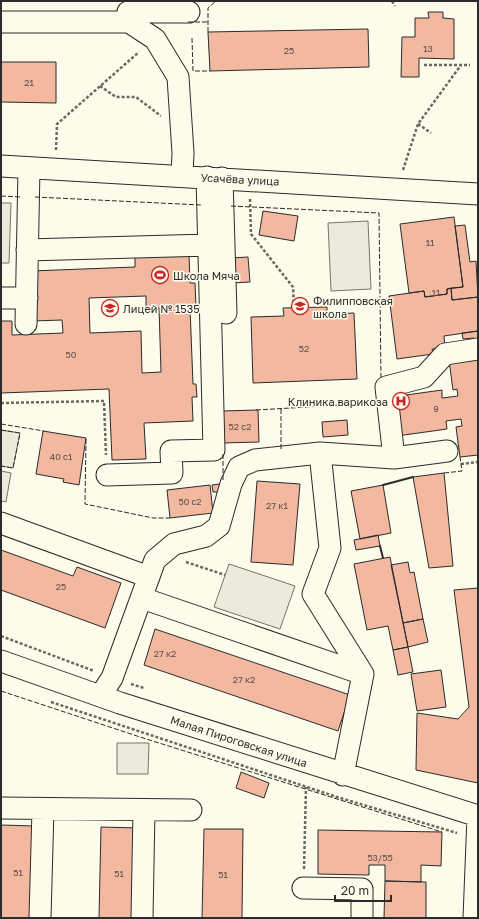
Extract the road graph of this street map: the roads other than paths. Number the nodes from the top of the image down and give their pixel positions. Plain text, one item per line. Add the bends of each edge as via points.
1 (128, 12) edge
2 (189, 12) dead end
3 (1, 22) edge
4 (1, 166) edge
5 (29, 168) junction
6 (182, 176) junction
7 (214, 178) junction
8 (478, 194) edge
9 (208, 245) junction
10 (27, 250) junction
11 (1, 298) edge
12 (27, 298) junction
13 (226, 313) dead end
14 (26, 324) dead end
15 (478, 349) edge
16 (447, 451) dead end
17 (320, 453) junction
18 (394, 458) junction
19 (107, 475) road end
20 (1, 523) edge
21 (149, 577) junction
22 (142, 598) junction
23 (1, 661) edge
24 (363, 674) junction
25 (100, 696) junction
26 (343, 775) junction
27 (1, 808) edge
28 (43, 809) junction
29 (144, 810) junction
30 (191, 810) dead end
31 (478, 816) edge
32 (477, 865) edge
33 (303, 888) road end
34 (40, 918) edge
35 (142, 918) edge
36 (362, 918) edge
37 (474, 918) edge

1 - 2 street
1 - 3 street
1 - 6 street via 155,38 178,77
4 - 5 street, Усачёва улица
5 - 6 street, Усачёва улица
5 - 10 street
6 - 7 street, Усачёва улица
7 - 8 street, Усачёва улица
7 - 9 street
7 - 13 street
9 - 10 street
9 - 19 street via 214,450 171,451 172,473
10 - 12 street
11 - 12 street
12 - 14 street
15 - 18 street via 445,354 424,376 386,386
16 - 18 street
17 - 18 street
17 - 21 street via 255,460 239,467 231,484 219,526 206,536 174,544 161,553 155,560
17 - 24 street via 330,548 313,594
20 - 21 street
21 - 22 street
22 - 24 street
22 - 25 street via 112,678
23 - 25 street, Малая Пироговская улица
24 - 26 street
25 - 26 street, Малая Пироговская улица
26 - 31 street, Малая Пироговская улица
27 - 28 street
28 - 29 street
28 - 34 street
29 - 30 street
29 - 35 street
31 - 32 street
32 - 37 street
33 - 36 street via 362,889

